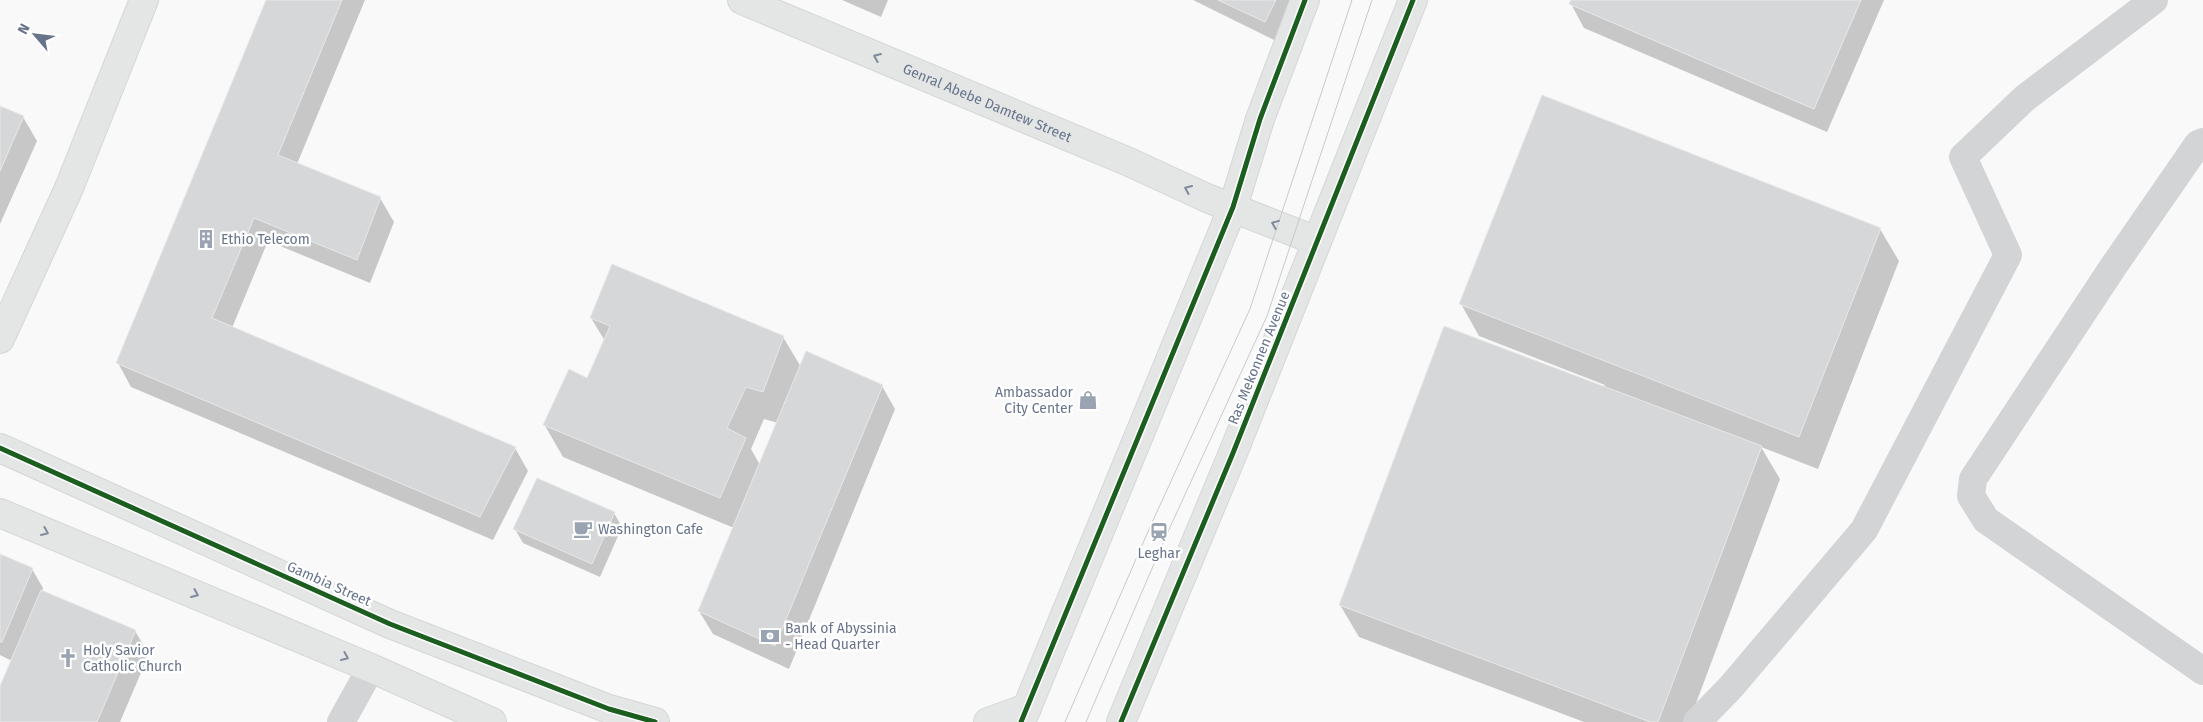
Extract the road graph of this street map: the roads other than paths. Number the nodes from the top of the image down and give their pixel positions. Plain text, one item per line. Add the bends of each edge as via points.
1 (144, 0) edge
2 (742, 0) edge
3 (1305, 0) edge
4 (1413, 0) edge
5 (2154, 0) edge
6 (2203, 142) edge
7 (1233, 207) junction
8 (1317, 241) junction
9 (0, 339) edge
10 (0, 448) edge
11 (0, 513) edge
12 (371, 668) junction
13 (2203, 671) edge
14 (1024, 715) edge
15 (341, 722) edge
16 (492, 722) edge
17 (656, 722) edge
18 (988, 722) edge
19 (1121, 722) edge
20 (1697, 722) edge

1 - 9 main road via 68,188
7 -> 2 main road, Genral Abebe Damtew Street
3 - 7 main road via 1260,119
4 - 8 main road, Ras Mekonnen Avenue
5 - 20 street via 2026,98 1963,157 2008,256 1864,530 1731,688
6 - 13 street via 2198,144 2124,250 1972,479 1971,496 1986,520
8 -> 7 main road, Genral Abebe Damtew Street
7 - 14 main road
8 - 19 main road, Ras Mekonnen Avenue
10 - 17 main road, Gambia Street via 390,624 609,709
11 -> 12 main road
12 - 15 street
12 - 16 main road
14 - 18 main road

